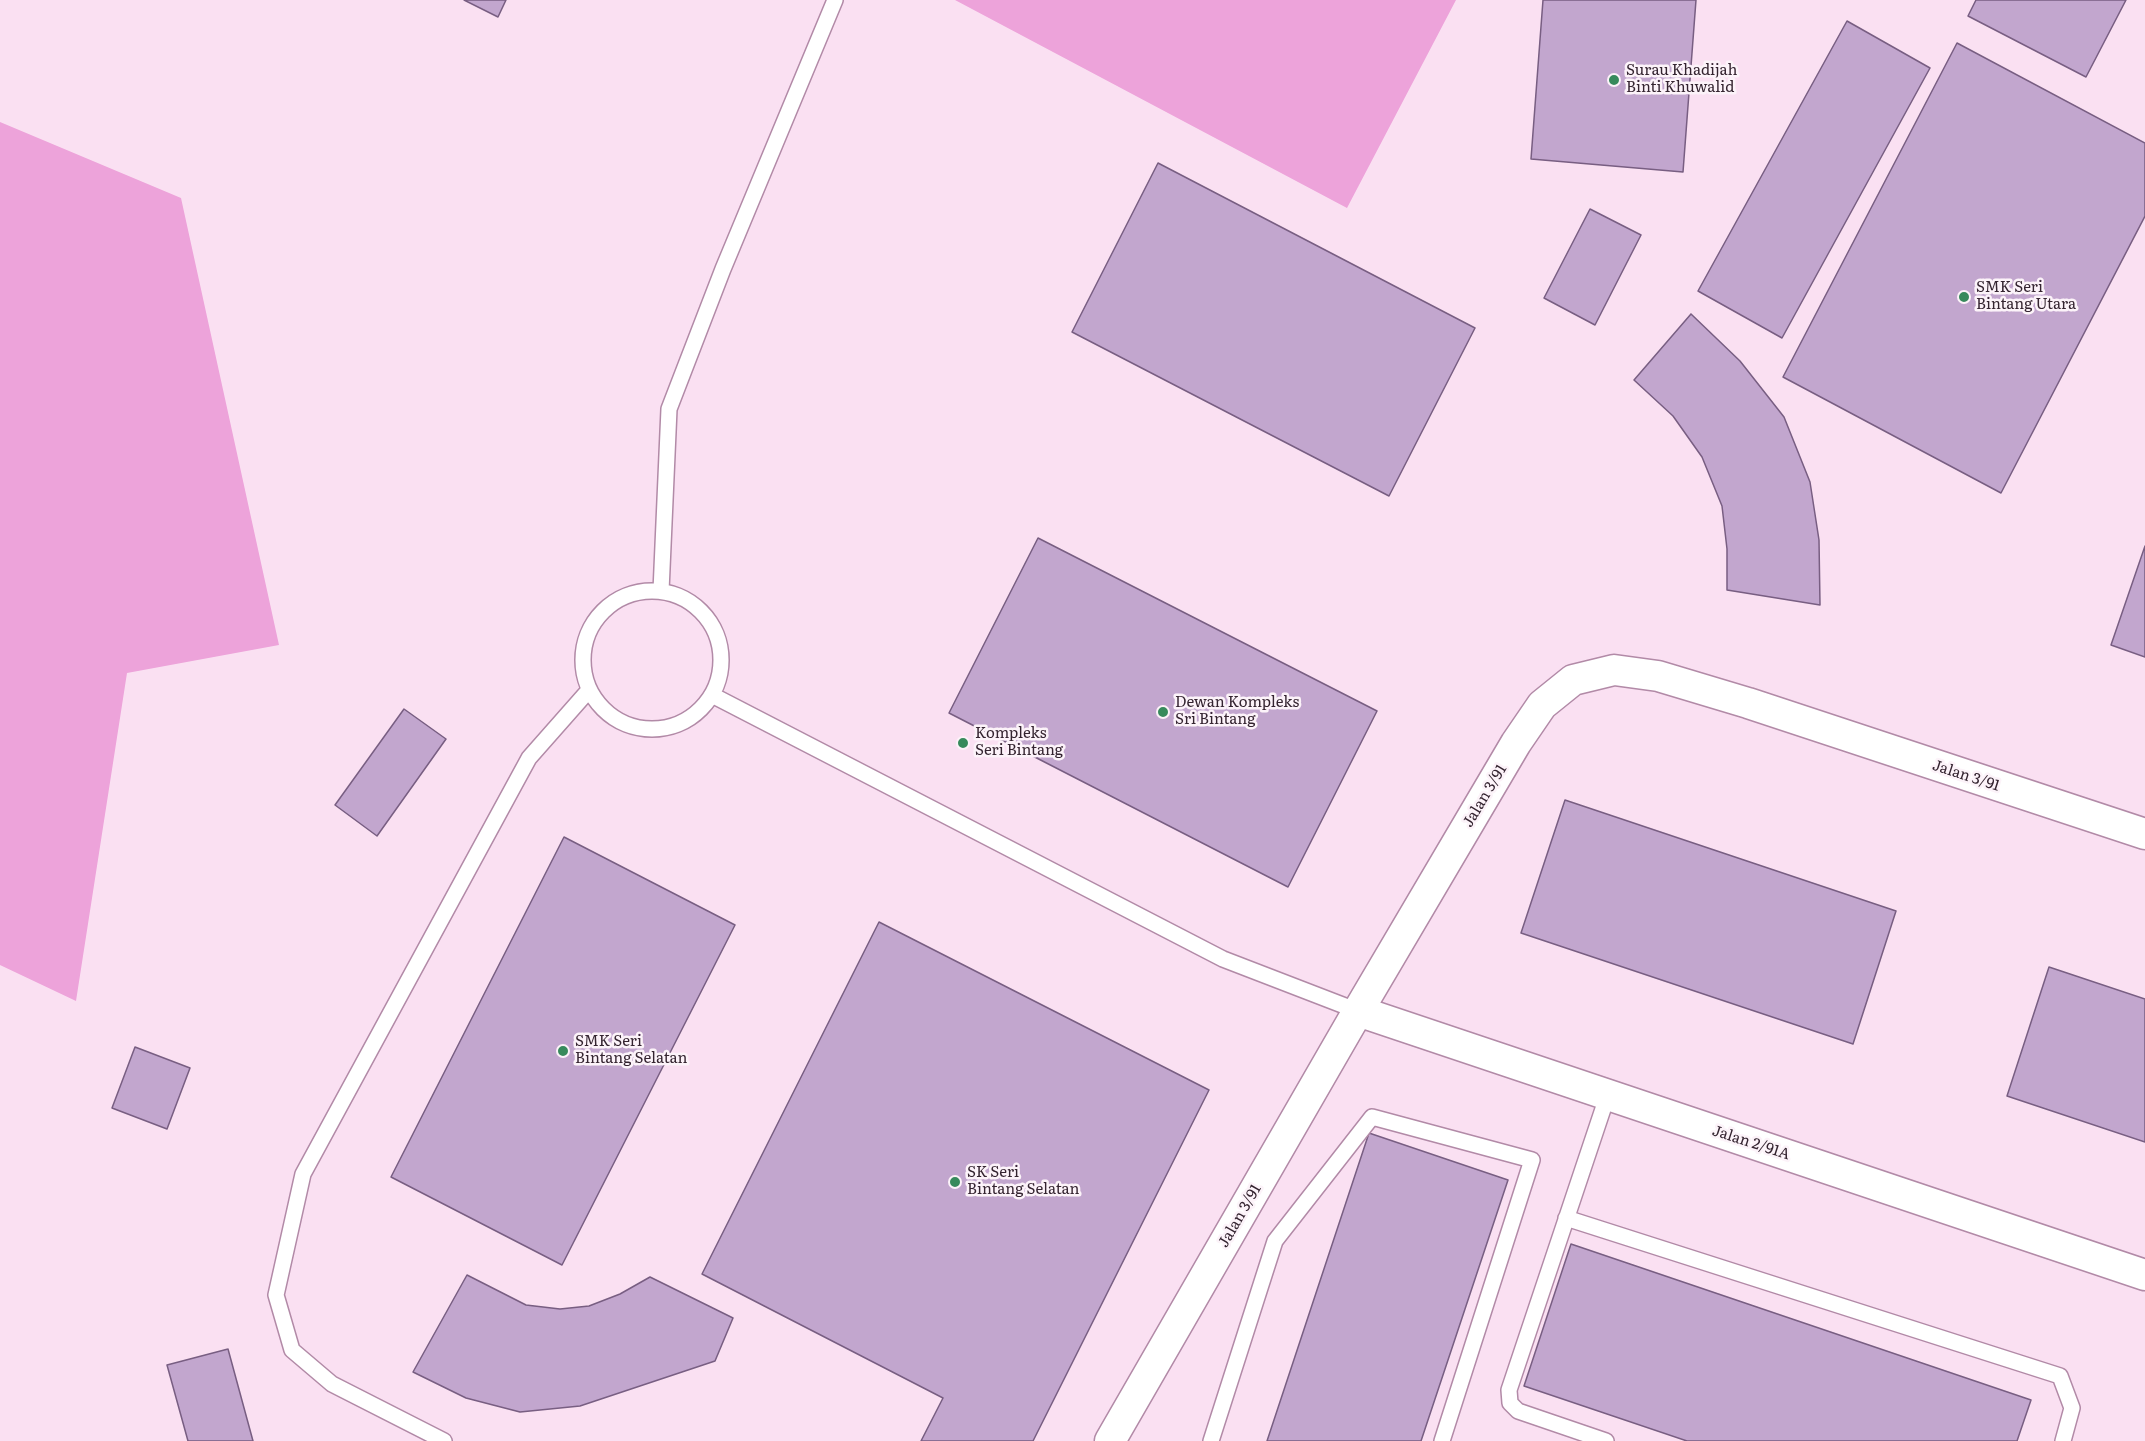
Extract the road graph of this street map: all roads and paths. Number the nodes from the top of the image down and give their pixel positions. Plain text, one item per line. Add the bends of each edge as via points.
1 (835, 0) edge
2 (661, 591) junction
3 (589, 690) junction
4 (712, 695) junction
5 (2145, 834) edge
6 (1358, 1011) junction
7 (1608, 1094) junction
8 (1566, 1218) junction
9 (2145, 1275) edge
10 (444, 1441) edge
11 (1110, 1441) edge
12 (1211, 1441) edge
13 (1442, 1441) edge
14 (1606, 1441) edge
15 (2063, 1441) edge

1 - 2 lane via 669,409
2 - 3 lane via 640,592 603,611 584,648
2 - 4 lane via 683,598 701,612 714,630 721,652 720,675
3 - 4 lane via 602,708 638,729 681,724 699,712
3 - 10 lane via 529,758 303,1174 276,1295 292,1350 332,1384
4 - 6 lane via 1223,959
5 - 6 street, Jalan 3/91 via 1748,703 1658,676 1614,670 1573,680 1542,705
6 - 7 street, Jalan 2/91A
6 - 11 street, Jalan 3/91
7 - 8 lane
7 - 9 street, Jalan 2/91A
8 - 14 lane via 1509,1389 1510,1403 1518,1411
8 - 15 lane via 2060,1376 2072,1408
12 - 13 lane via 1275,1241 1372,1117 1532,1160

